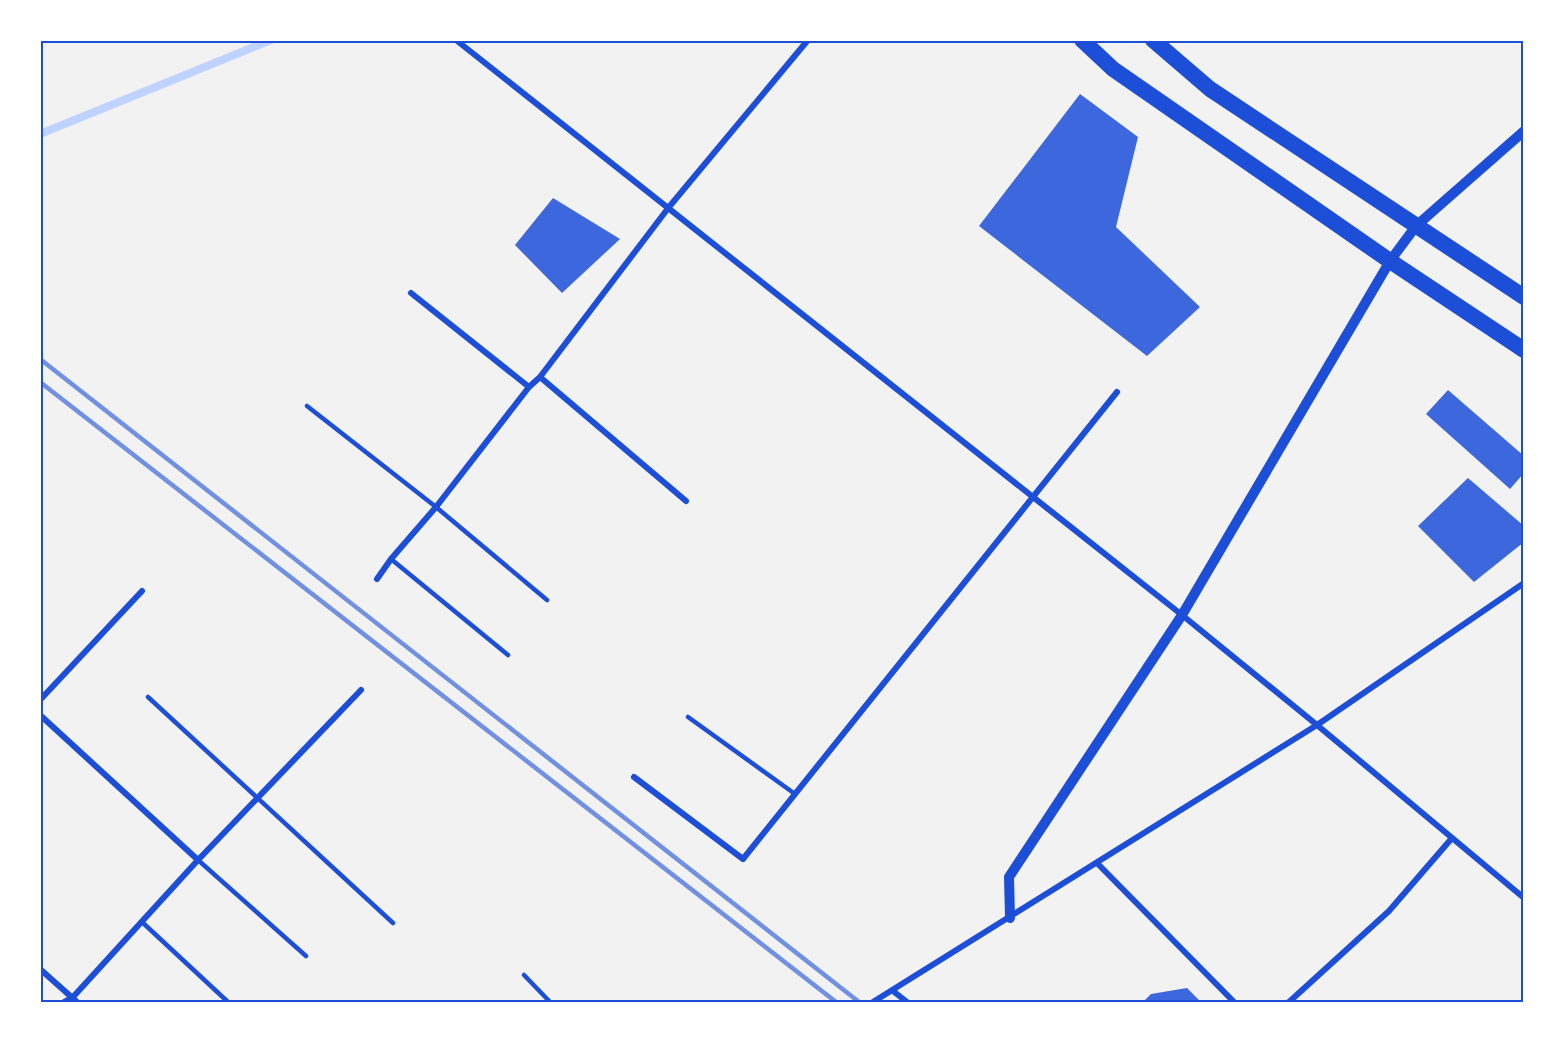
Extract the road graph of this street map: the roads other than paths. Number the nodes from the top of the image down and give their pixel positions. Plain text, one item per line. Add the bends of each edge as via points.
1 (456, 40) edge
2 (808, 40) edge
3 (1082, 40) edge
4 (1153, 40) edge
5 (1524, 131) edge
6 (669, 207) junction
7 (1416, 226) junction
8 (1390, 261) junction
9 (411, 292) dead end
10 (1524, 297) edge
11 (1524, 350) edge
12 (540, 377) junction
13 (529, 387) junction
14 (1117, 392) dead end
15 (306, 406) dead end
16 (1033, 498) junction
17 (686, 501) dead end
18 (436, 507) junction
19 (390, 559) junction
20 (377, 579) dead end
21 (1524, 583) edge
22 (142, 591) dead end
23 (547, 600) dead end
24 (1182, 615) junction
25 (508, 656) dead end
26 (361, 690) dead end
27 (148, 697) dead end
28 (40, 700) edge
29 (40, 715) edge
30 (688, 717) dead end
31 (1317, 725) junction
32 (634, 777) dead end
33 (795, 794) junction
34 (257, 800) junction
35 (1452, 838) junction
36 (198, 860) junction
37 (1097, 863) junction
38 (1524, 898) edge
39 (1010, 918) junction
40 (142, 922) junction
41 (393, 923) dead end
42 (306, 956) dead end
43 (40, 969) edge
44 (524, 975) dead end
45 (893, 992) junction
46 (75, 1000) edge
47 (64, 1002) edge
48 (228, 1002) edge
49 (550, 1002) edge
50 (873, 1002) edge
51 (907, 1002) edge
52 (1234, 1002) edge
53 (1289, 1002) edge

1 - 6 street
2 - 6 street
3 - 8 highway via 1113,69
4 - 7 highway via 1210,89
5 - 7 street
6 - 12 street
6 - 16 street
7 - 8 street
7 - 10 highway
8 - 11 highway
8 - 24 street
9 - 13 street
12 - 13 street
12 - 17 street
13 - 18 street
14 - 16 street
15 - 18 lane
16 - 24 street
16 - 33 street
18 - 19 street
18 - 23 lane
19 - 20 street
19 - 25 lane
21 - 31 street
22 - 28 street
24 - 31 street
24 - 39 street via 1010,877
26 - 34 street
27 - 34 lane
29 - 36 street
30 - 33 lane
31 - 35 street
31 - 37 street
32 - 33 street via 744,859
34 - 36 street
34 - 41 lane
35 - 38 street
35 - 53 street via 1389,911
36 - 40 street
36 - 42 lane
37 - 39 street
37 - 52 street
39 - 45 street
40 - 46 street
40 - 48 lane
43 - 46 street
44 - 49 lane
45 - 50 street
45 - 51 street
46 - 47 street

